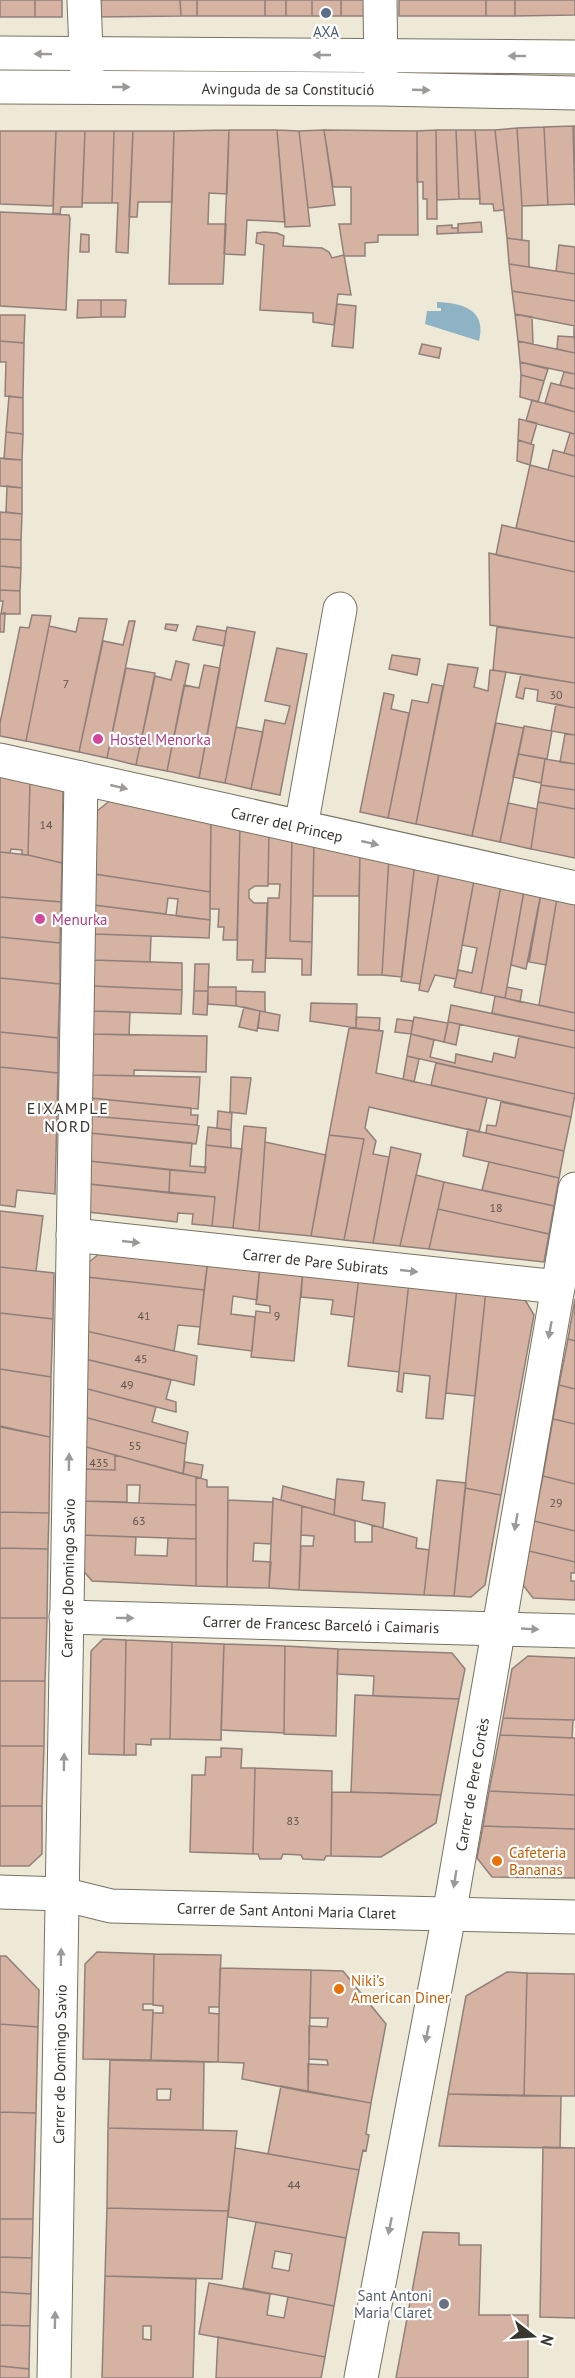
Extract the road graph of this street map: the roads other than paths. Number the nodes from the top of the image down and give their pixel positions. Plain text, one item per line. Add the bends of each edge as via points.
1 (84, 0) edge
2 (380, 0) edge
3 (0, 53) edge
4 (87, 55) junction
5 (381, 55) junction
6 (575, 57) edge
7 (0, 87) edge
8 (87, 87) junction
9 (381, 89) junction
10 (575, 93) edge
11 (340, 609) dead end
12 (0, 760) edge
13 (81, 778) junction
14 (301, 827) junction
15 (575, 888) edge
16 (575, 1189) edge
17 (73, 1235) junction
18 (558, 1287) junction
19 (66, 1617) junction
20 (498, 1628) junction
21 (575, 1631) edge
22 (0, 1892) edge
23 (62, 1894) junction
24 (449, 1915) junction
25 (575, 1917) edge
26 (54, 2378) edge
27 (361, 2378) edge

1 - 4 street
2 - 5 street
4 -> 3 street
5 -> 4 street
4 - 8 street
6 -> 5 street
5 - 9 street
7 - 8 street, Avinguda de sa Constitució
8 -> 9 street, Avinguda de sa Constitució
9 -> 10 street, Avinguda de sa Constitució
11 - 14 street
12 - 13 street, Carrer del Princep
13 -> 14 street, Carrer del Princep
13 - 17 street, Carrer de Domingo Savio
14 -> 15 street, Carrer del Princep
16 - 18 street, Carrer de Pere Cortès
17 -> 18 street, Carrer de Pare Subirats
19 -> 17 street, Carrer de Domingo Savio
18 -> 20 street, Carrer de Pere Cortès
19 -> 20 street, Carrer de Francesc Barceló i Caimaris
23 -> 19 street, Carrer de Domingo Savio
20 -> 21 street, Carrer de Francesc Barceló i Caimaris
20 -> 24 street, Carrer de Pere Cortès
22 - 23 street, Carrer de Sant Antoni Maria Claret
23 - 24 street, Carrer de Sant Antoni Maria Claret via 111,1906
26 -> 23 street, Carrer de Domingo Savio
24 - 25 street, Carrer de Sant Antoni Maria Claret
24 -> 27 street, Carrer de Pere Cortès

